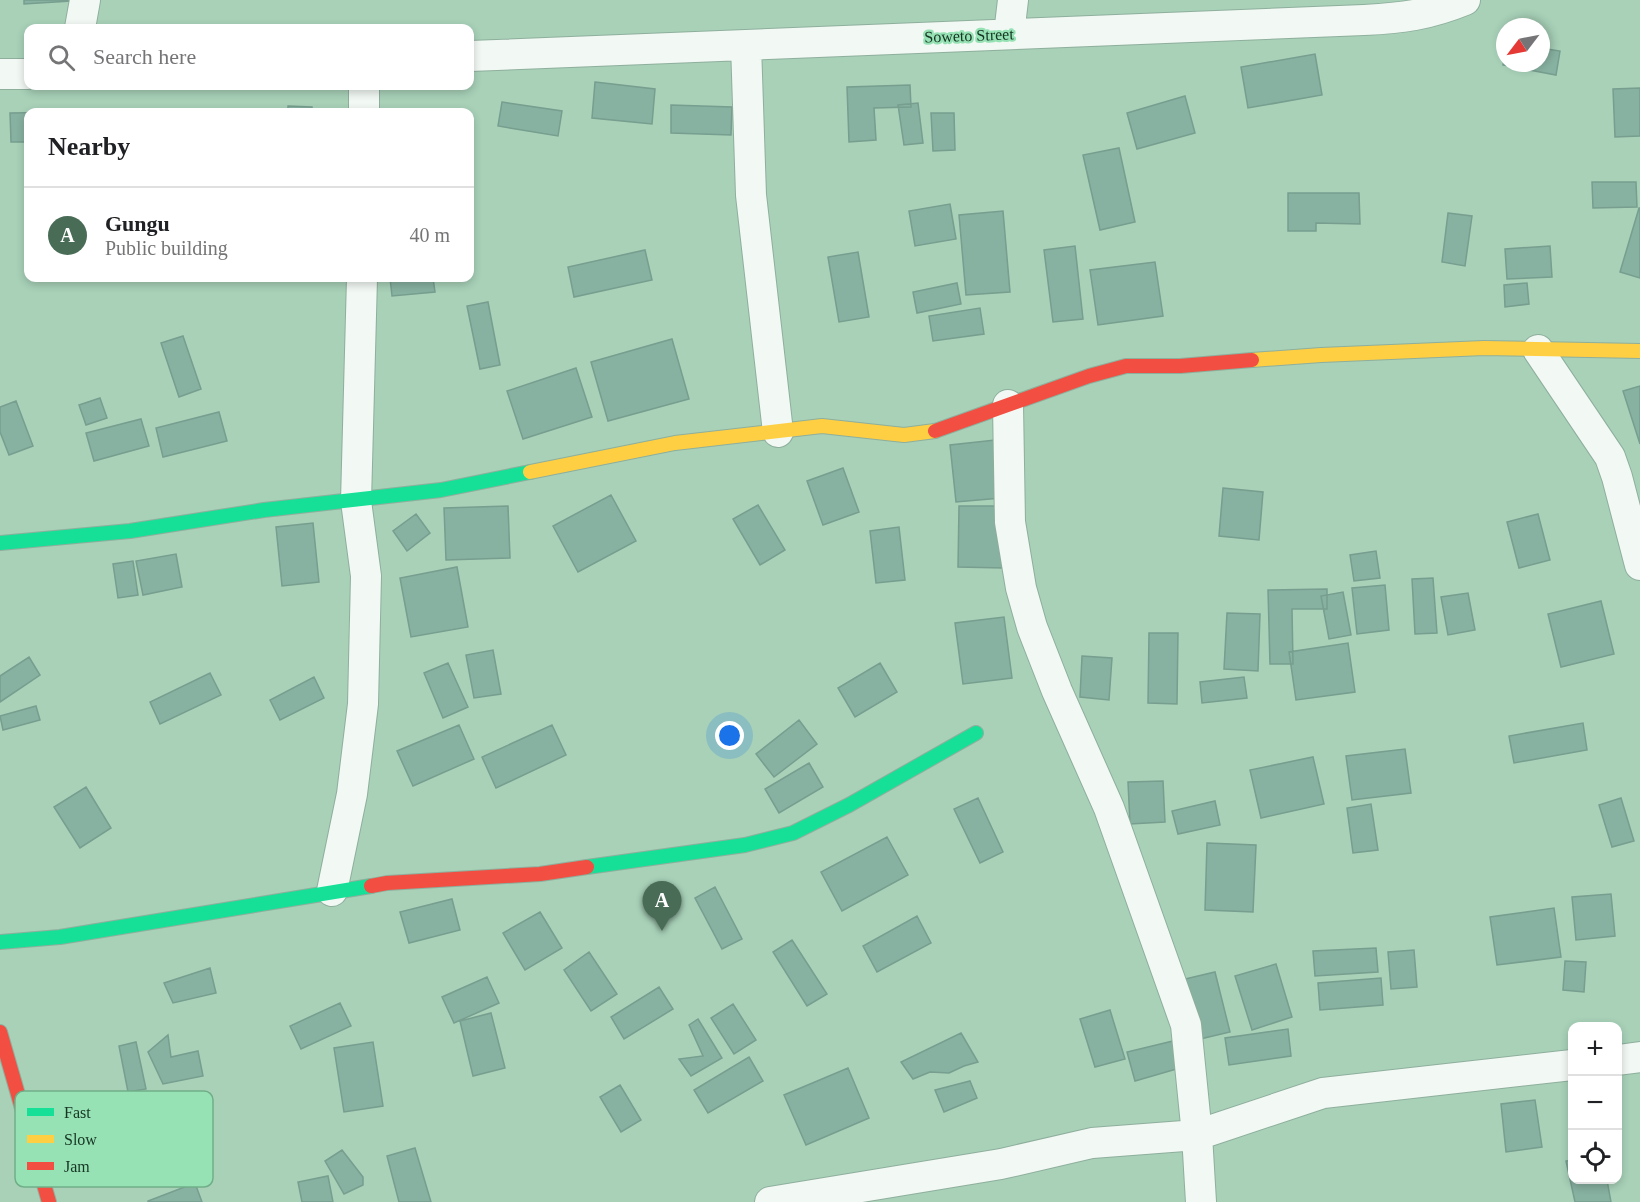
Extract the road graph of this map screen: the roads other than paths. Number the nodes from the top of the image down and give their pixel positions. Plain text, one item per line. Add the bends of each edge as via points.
1 (85, 0) edge
2 (1013, 0) edge
3 (1465, 0) edge
4 (81, 24) edge
5 (1010, 34) junction
6 (746, 45) junction
7 (474, 56) edge
8 (0, 74) edge
9 (24, 74) edge
10 (364, 90) edge
11 (364, 108) edge
12 (362, 282) edge
13 (1538, 350) junction
14 (1640, 351) edge
15 (1008, 405) junction
16 (777, 432) junction
17 (356, 501) junction
18 (0, 543) edge
19 (1640, 565) edge
20 (976, 733) dead end
21 (332, 891) junction
22 (0, 942) edge
23 (0, 1032) edge
24 (1640, 1057) edge
25 (1622, 1059) edge
26 (1568, 1065) edge
27 (17, 1091) edge
28 (1197, 1135) junction
29 (45, 1187) edge
30 (49, 1202) edge
31 (770, 1202) edge
32 (1201, 1202) edge

1 - 4 street
2 - 5 street
3 - 5 street, Soweto Street via 1410,17
5 - 6 street, Soweto Street
6 - 7 street, Soweto Street
6 - 16 street via 751,195
8 - 9 street
10 - 11 street
12 - 17 street
13 - 14 street
13 - 15 street via 1473,348 1126,366
13 - 19 street via 1610,457
15 - 16 street via 923,434 822,426
15 - 28 street via 1010,522 1032,627 1110,808 1186,1025
16 - 17 street via 675,443 441,490
17 - 18 street via 264,510 130,531
17 - 21 street via 366,576 363,704 352,794
20 - 21 street via 793,833 745,845 540,874 387,883
21 - 22 street via 60,937
23 - 27 street
24 - 25 street
26 - 28 street via 1323,1093
28 - 31 street via 1092,1143 1001,1164
28 - 32 street
29 - 30 street

